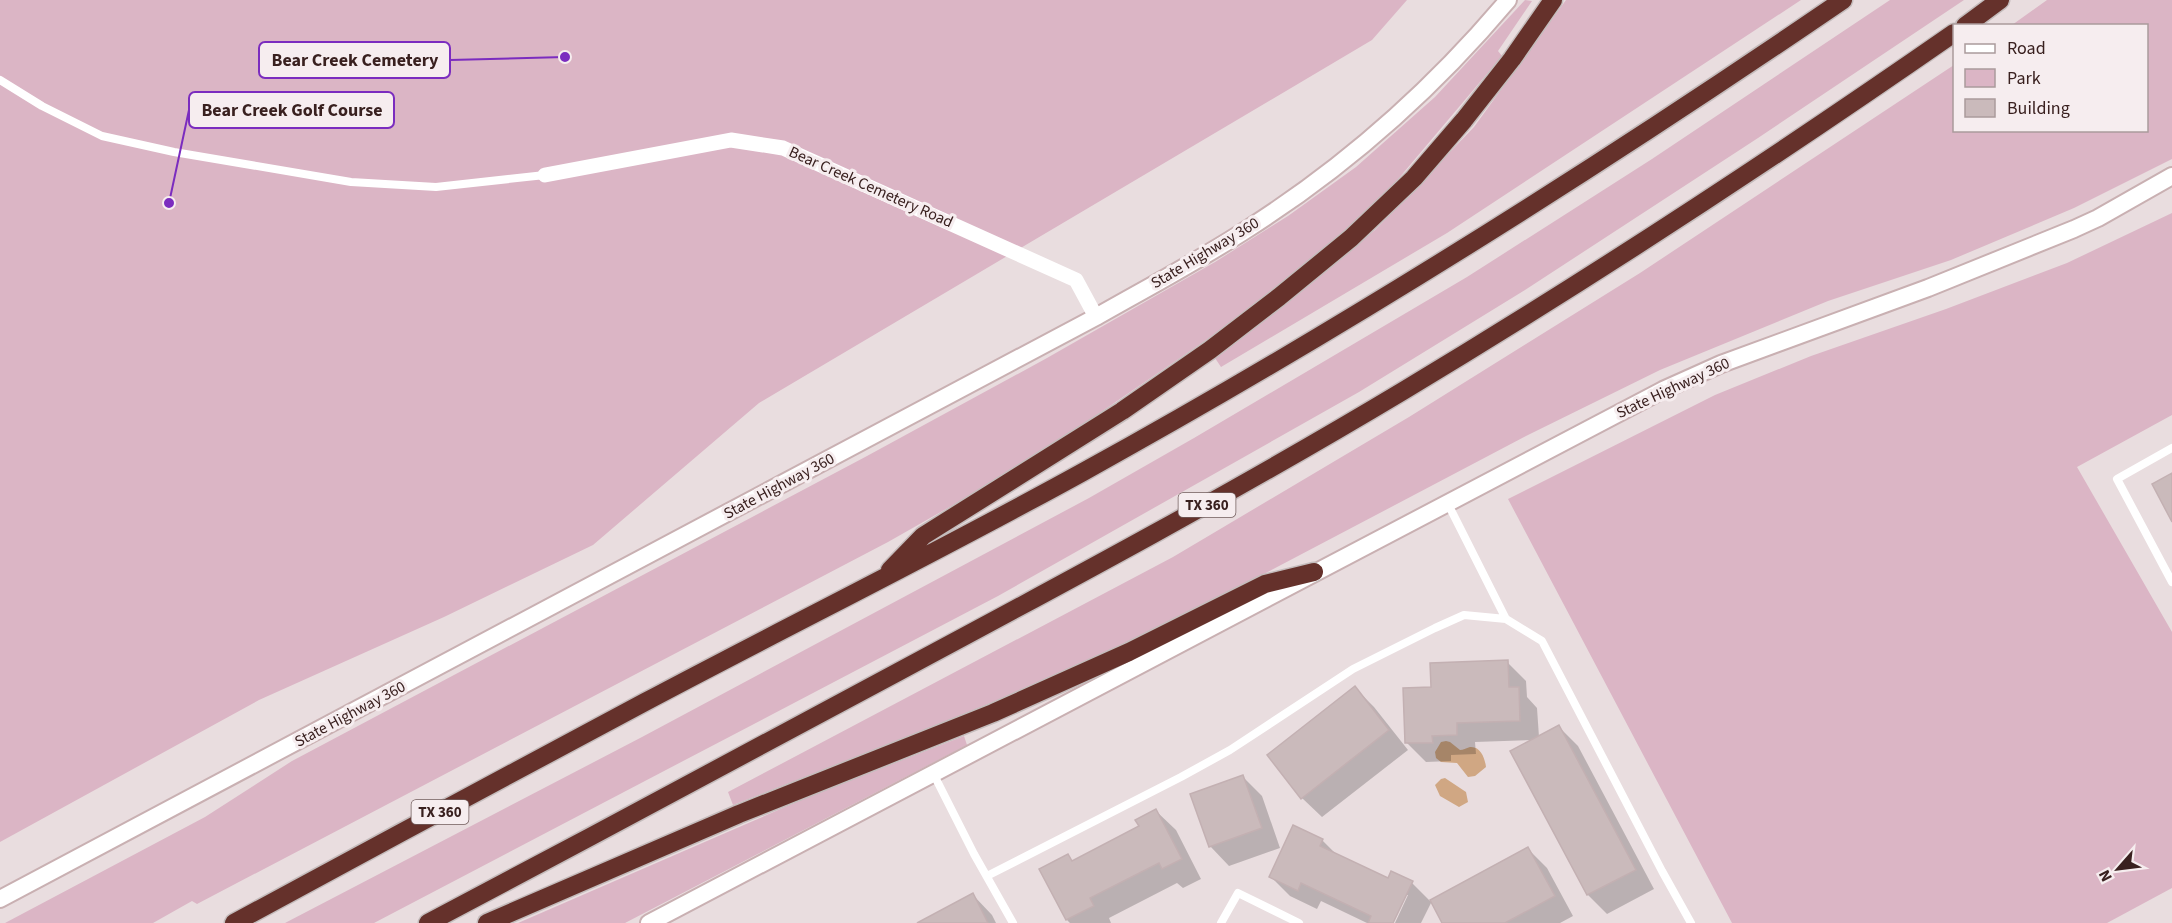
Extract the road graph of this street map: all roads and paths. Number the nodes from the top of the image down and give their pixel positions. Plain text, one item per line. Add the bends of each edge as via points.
1 (1508, 0) edge
2 (1553, 0) edge
3 (1843, 0) edge
4 (2000, 0) edge
5 (1968, 24) edge
6 (1953, 34) edge
7 (0, 80) edge
8 (545, 175) joint
9 (2172, 176) edge
10 (1096, 317) junction
11 (2172, 448) edge
12 (1448, 502) junction
13 (1314, 572) junction
14 (878, 582) junction
15 (2172, 582) edge
16 (1506, 619) junction
17 (933, 774) junction
18 (987, 876) junction
19 (0, 899) edge
20 (234, 923) edge
21 (428, 923) edge
22 (487, 923) edge
23 (649, 923) edge
24 (1013, 923) edge
25 (1221, 923) edge
26 (1299, 923) edge
27 (1691, 923) edge

1 - 10 main road, State Highway 360 via 1407,106 1330,170 1250,228
2 - 14 highway via 1464,120 1414,178 1351,238 1279,297 1122,411 923,536
3 - 14 highway, TX 360 via 1574,179 1343,321 1084,471
4 - 5 highway
6 - 21 highway, TX 360 via 1751,172 1412,386 1129,549
7 - 8 lane via 102,136 174,152 351,182 436,187
8 - 10 street, Bear Creek Cemetery Road via 731,140 783,148 1076,280
9 - 12 main road, State Highway 360 via 2074,229 1692,377
10 - 19 main road, State Highway 360
11 - 15 lane via 2117,479
12 - 13 main road, State Highway 360
12 - 16 lane
13 - 17 main road, State Highway 360
13 - 22 highway via 1265,584 1129,652 993,713 728,819
14 - 20 highway, TX 360
16 - 18 lane via 1464,615 1435,628 1353,669 1230,750
16 - 27 lane via 1542,641
17 - 18 lane
17 - 23 main road, State Highway 360
18 - 24 lane
25 - 26 lane via 1238,893

